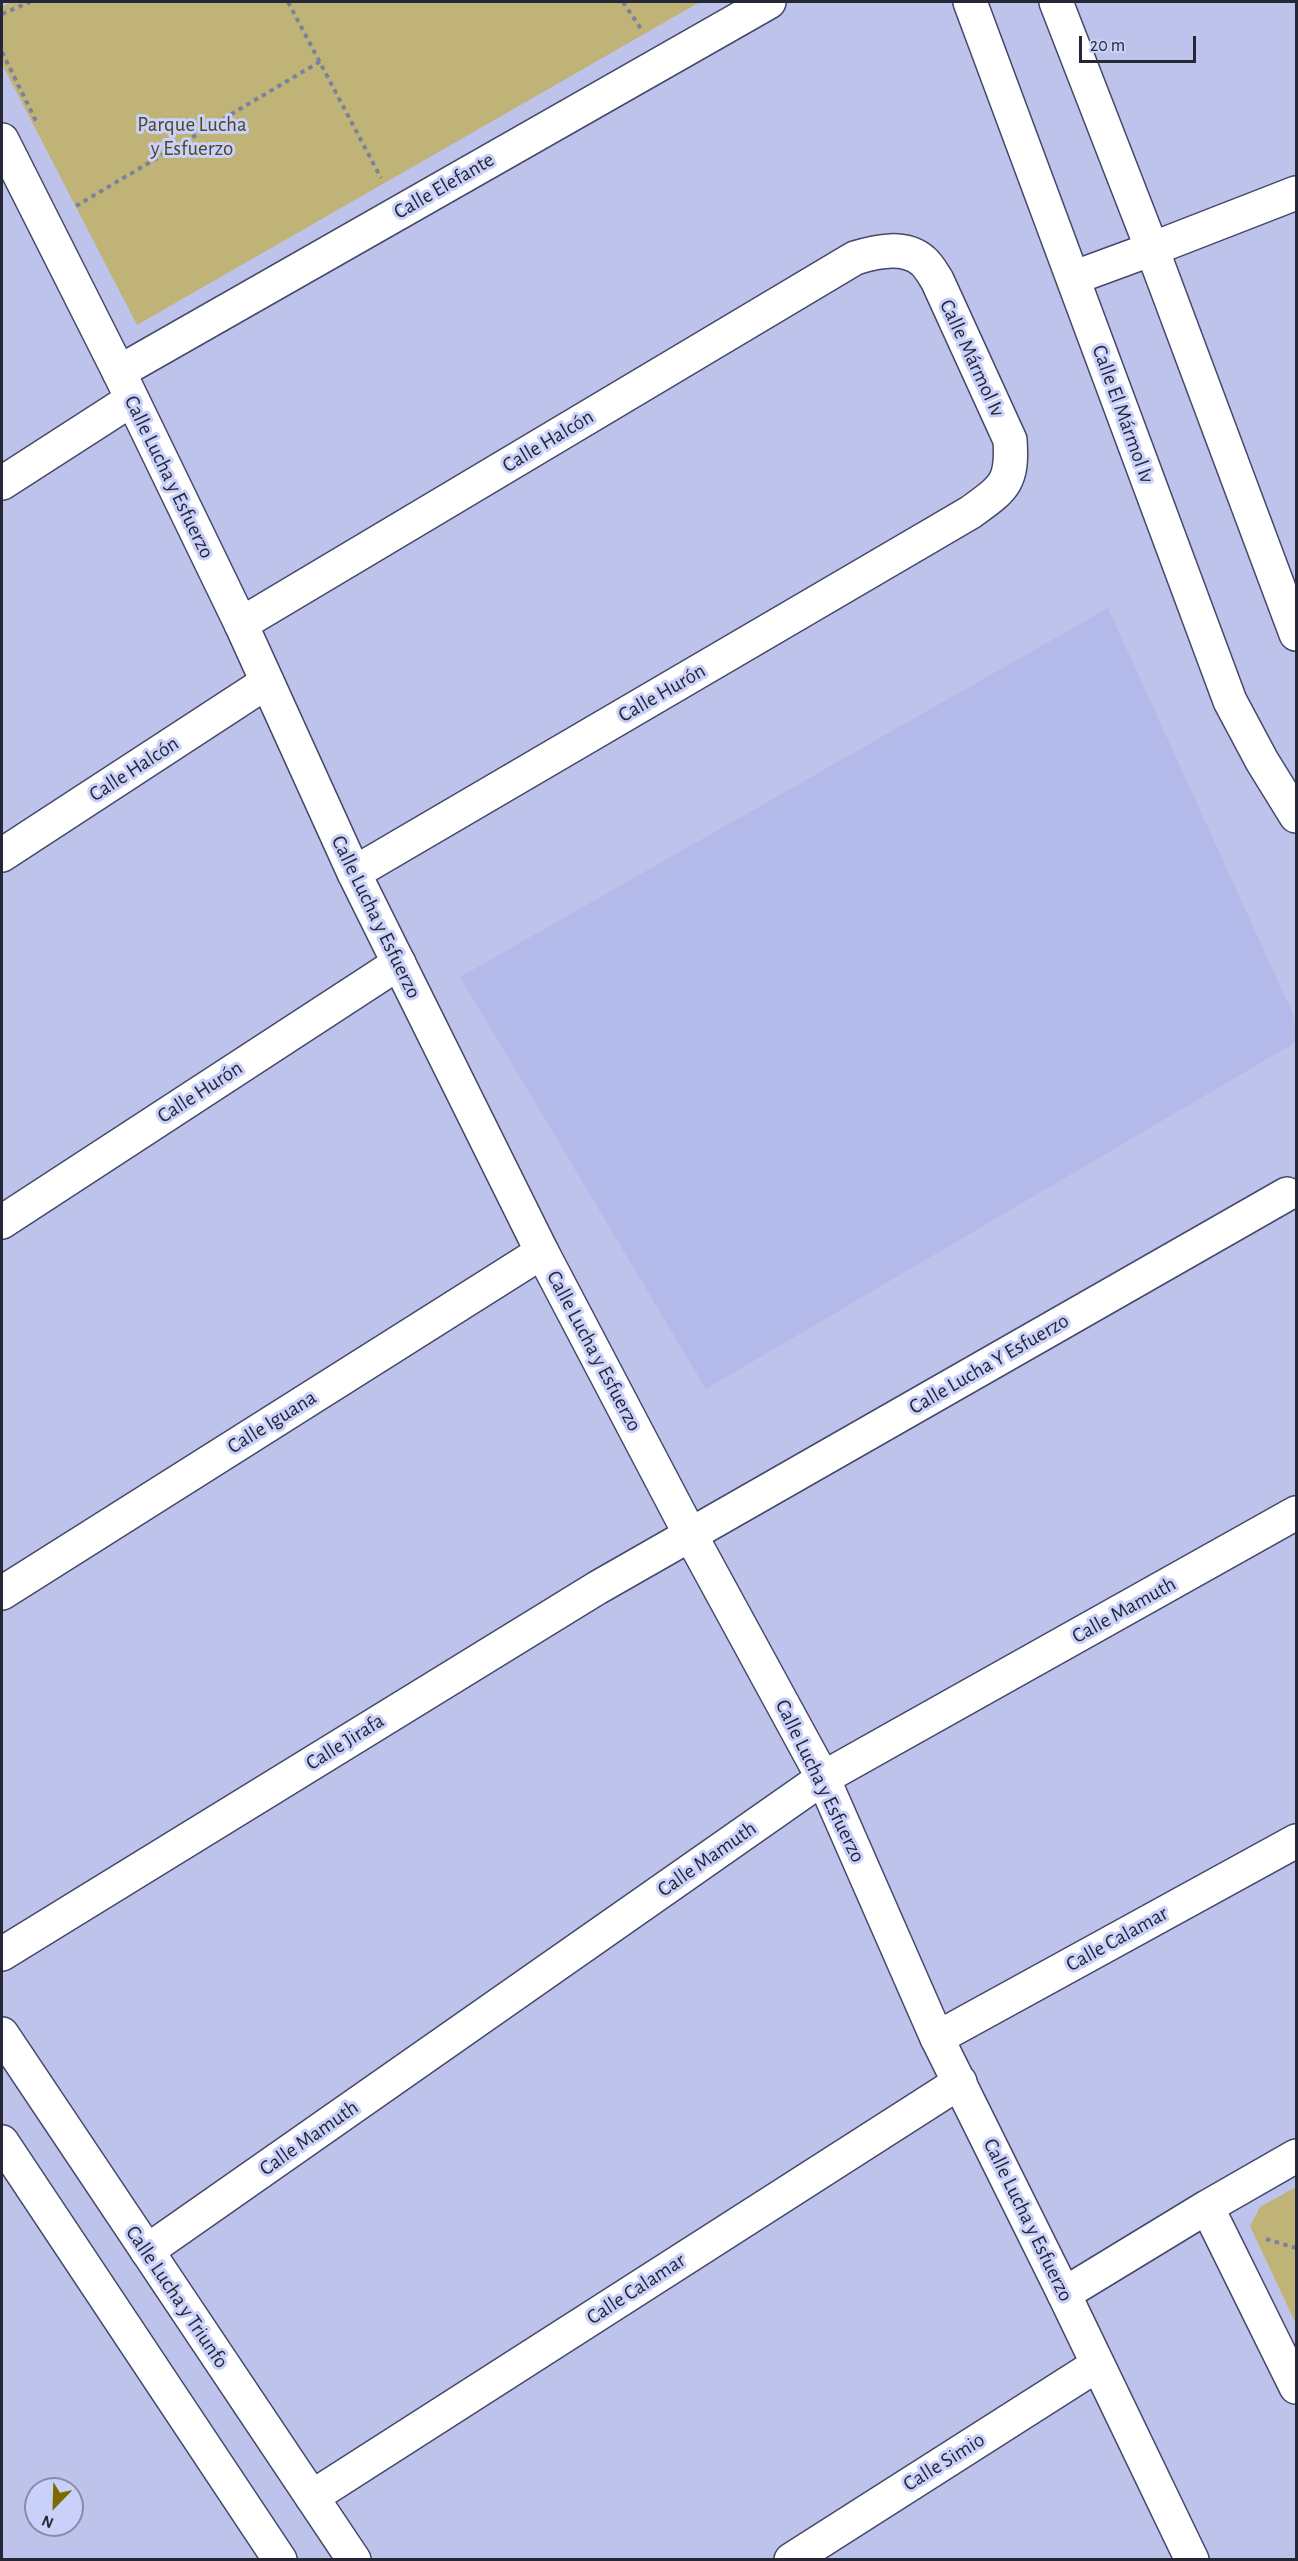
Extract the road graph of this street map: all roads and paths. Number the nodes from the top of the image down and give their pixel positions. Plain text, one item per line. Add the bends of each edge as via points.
1 (30, 2) edge
2 (288, 2) edge
3 (623, 2) edge
4 (769, 2) edge
5 (970, 2) edge
6 (1056, 2) edge
7 (2, 14) edge
8 (641, 29) dead end
9 (321, 61) junction
10 (2, 140) edge
11 (381, 178) dead end
12 (1296, 193) edge
13 (45, 224) junction
14 (1152, 249) junction
15 (855, 258) joint
16 (1073, 278) junction
17 (125, 386) junction
18 (2, 483) edge
19 (971, 512) joint
20 (241, 624) junction
21 (1296, 634) edge
22 (267, 682) junction
23 (1296, 816) edge
24 (2, 855) edge
25 (354, 873) junction
26 (399, 963) junction
27 (1287, 1194) dead end
28 (2, 1222) edge
29 (542, 1252) junction
30 (1296, 1512) edge
31 (690, 1534) junction
32 (2, 1593) edge
33 (823, 1778) junction
34 (1296, 1841) edge
35 (2, 1953) edge
36 (2, 2034) edge
37 (937, 2038) junction
38 (960, 2082) junction
39 (2, 2142) edge
40 (1296, 2156) edge
41 (1207, 2207) junction
42 (147, 2251) junction
43 (1064, 2294) junction
44 (1097, 2365) junction
45 (1296, 2387) edge
46 (312, 2497) junction
47 (280, 2559) edge
48 (354, 2559) edge
49 (791, 2559) edge
50 (1192, 2559) edge

1 - 7 path
2 - 9 path
3 - 8 path
4 - 17 street, Calle Elefante
5 - 16 street, Calle El Mármol Iv
6 - 14 street
9 - 11 path
9 - 13 path
10 - 13 street, Calle Lucha y Esfuerzo
12 - 14 street
13 - 17 street, Calle Lucha y Esfuerzo
14 - 16 street
14 - 21 street
15 - 19 street, Calle Mármol Iv via 887,251 909,252 924,261 937,280 1010,440 1012,462 1008,480
15 - 20 street, Calle Halcón
16 - 23 street, Calle El Mármol Iv via 1230,701
17 - 18 street, Calle Elefante
17 - 20 street, Calle Lucha y Esfuerzo
19 - 25 street, Calle Hurón
20 - 22 street, Calle Lucha y Esfuerzo
22 - 24 street, Calle Halcón
22 - 25 street, Calle Lucha y Esfuerzo
25 - 26 street, Calle Lucha y Esfuerzo
26 - 28 street, Calle Hurón
26 - 29 street, Calle Lucha y Esfuerzo
27 - 31 street, Calle Lucha Y Esfuerzo
29 - 31 street, Calle Lucha y Esfuerzo
29 - 32 street, Calle Iguana
30 - 33 street, Calle Mamuth
31 - 33 street, Calle Lucha y Esfuerzo
31 - 35 street, Calle Jirafa
33 - 37 street, Calle Lucha y Esfuerzo
33 - 42 street, Calle Mamuth
34 - 37 street, Calle Calamar
36 - 42 street, Calle Lucha y Triunfo
37 - 38 street, Calle Lucha y Esfuerzo
38 - 43 street, Calle Lucha y Esfuerzo
38 - 46 street, Calle Calamar
39 - 47 street
40 - 41 street
41 - 43 street
41 - 45 street
42 - 46 street, Calle Lucha y Triunfo
43 - 44 street, Calle Lucha y Esfuerzo
44 - 49 street, Calle Simio
44 - 50 street, Calle Lucha y Esfuerzo
46 - 48 street, Calle Lucha y Triunfo

